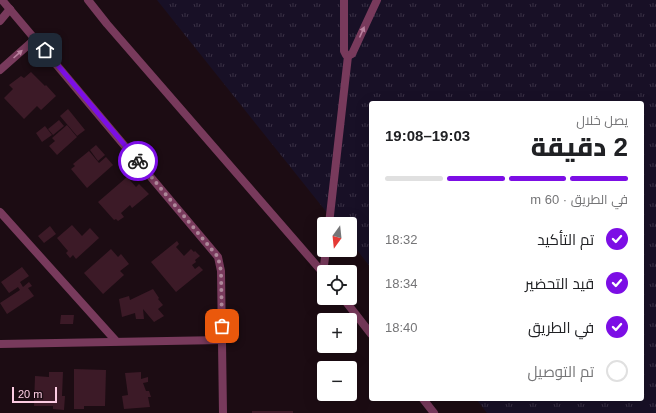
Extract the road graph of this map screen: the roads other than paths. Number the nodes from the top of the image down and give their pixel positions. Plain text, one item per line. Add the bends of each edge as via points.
1 (2, 0) edge
2 (88, 0) edge
3 (344, 0) edge
4 (377, 0) edge
5 (10, 9) junction
6 (0, 21) edge
7 (35, 39) junction
8 (348, 56) junction
9 (0, 70) edge
10 (0, 212) edge
11 (330, 217) edge
12 (317, 266) edge
13 (348, 305) edge
14 (369, 331) edge
15 (222, 340) junction
16 (116, 341) junction
17 (0, 344) edge
18 (425, 401) edge
19 (223, 413) edge
20 (434, 413) edge

1 - 5 street
2 - 12 street
3 - 8 street via 344,51
8 -> 4 street via 352,54
5 - 6 street
5 - 7 street
9 -> 7 street
7 - 15 street via 218,257 221,271
8 - 11 street
10 - 16 street
13 - 14 street
15 - 16 street
15 - 19 street
16 - 17 street
18 - 20 street

